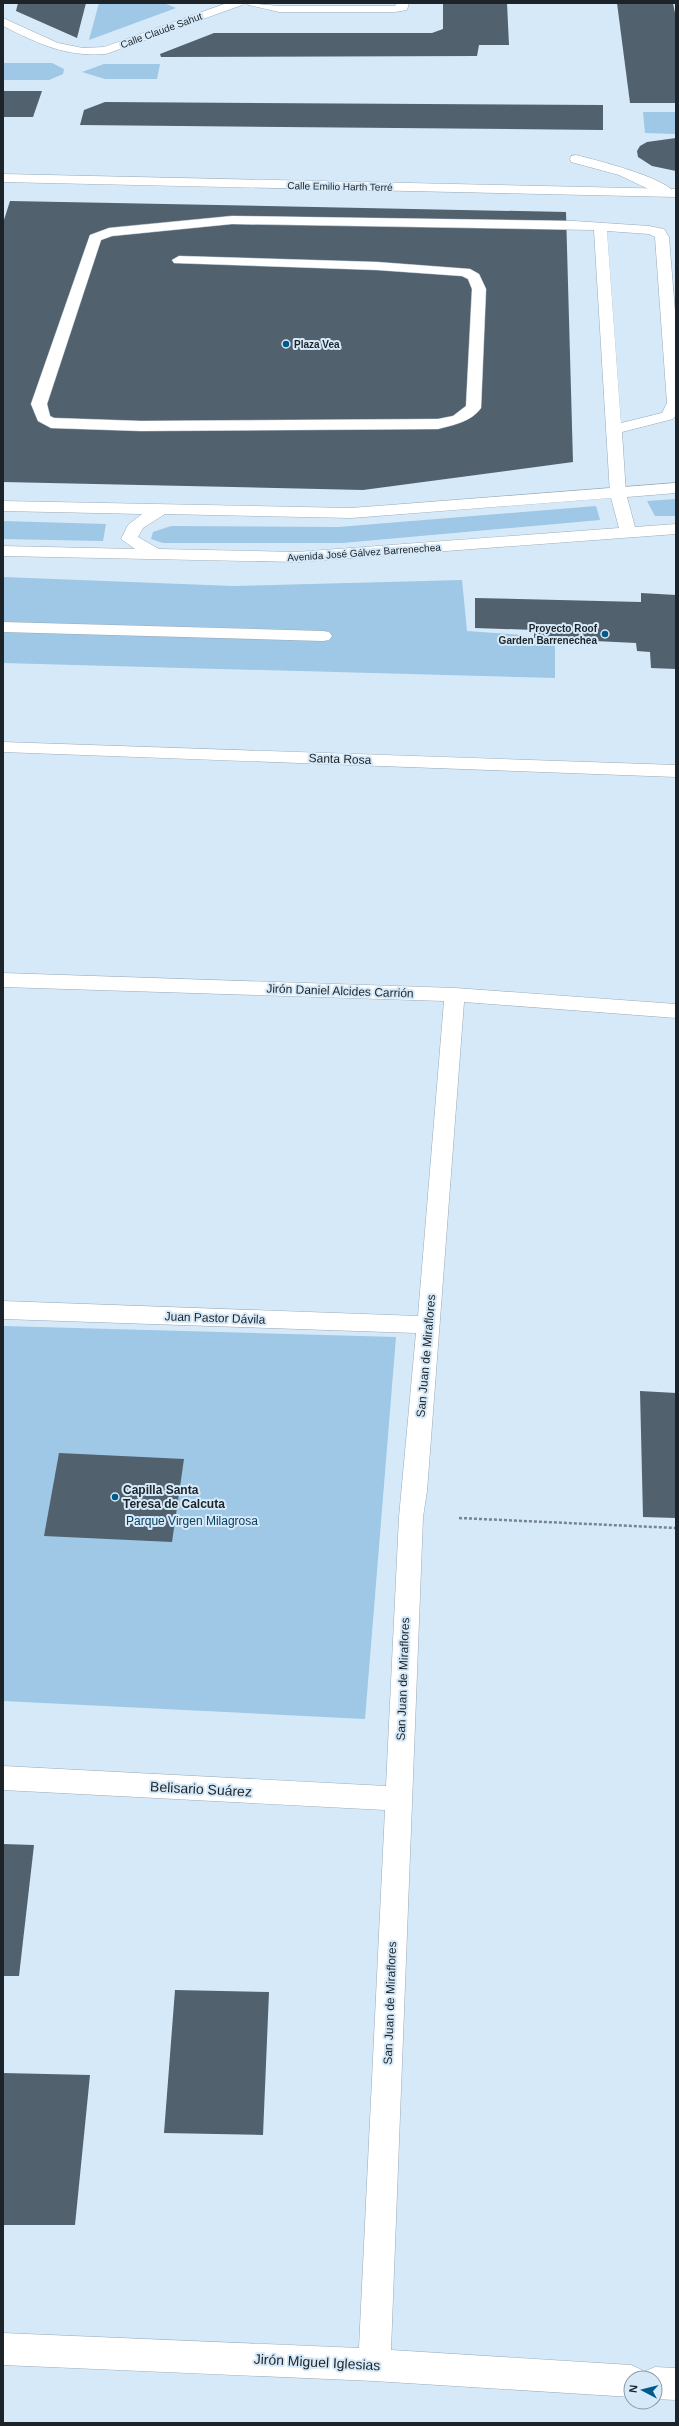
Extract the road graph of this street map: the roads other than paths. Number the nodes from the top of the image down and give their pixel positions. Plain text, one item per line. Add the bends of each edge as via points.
1 (238, 3) edge
2 (253, 3) edge
3 (403, 3) edge
4 (3, 22) edge
5 (576, 159) dead end
6 (3, 178) edge
7 (672, 193) edge
8 (600, 226) junction
9 (179, 260) dead end
10 (613, 430) junction
11 (676, 488) edge
12 (618, 494) junction
13 (3, 506) edge
14 (161, 510) junction
15 (676, 529) edge
16 (628, 533) junction
17 (3, 551) edge
18 (156, 554) junction
19 (3, 627) edge
20 (323, 636) dead end
21 (3, 747) edge
22 (676, 771) edge
23 (3, 980) edge
24 (455, 994) junction
25 (676, 1011) edge
26 (3, 1310) edge
27 (428, 1325) junction
28 (3, 1778) edge
29 (398, 1800) junction
30 (3, 2349) edge
31 (374, 2365) junction
32 (623, 2381) edge
33 (663, 2383) edge
34 (676, 2384) edge

1 - 4 street, Calle Claude Sahut via 106,50 83,52 54,46
2 - 3 street via 279,9 395,9 403,8
5 - 7 street via 640,177
6 - 7 street, Calle Emilio Harth Terré
8 - 9 street via 232,220 100,235 95,238 39,404 43,418 60,423 141,426 438,424 458,419 473,408 479,289 474,277 465,272 377,266
8 - 10 street
8 - 10 street via 649,230 659,232 662,237 675,403 668,416
10 - 12 street
11 - 12 street
12 - 14 street via 351,513
12 - 16 street
13 - 14 street
14 - 18 street via 131,529 129,539
15 - 16 street, Avenida José Gálvez Barrenechea
16 - 18 street, Avenida José Gálvez Barrenechea via 297,557
17 - 18 street, Avenida José Gálvez Barrenechea
19 - 20 street
21 - 22 street, Santa Rosa
23 - 24 street, Jirón Daniel Alcides Carrión
24 - 25 street, Jirón Daniel Alcides Carrión
24 - 27 street, San Juan de Miraflores
26 - 27 street, Juan Pastor Dávila
27 - 29 street, San Juan de Miraflores via 415,1491 410,1517
28 - 29 street, Belisario Suárez
29 - 31 street, San Juan de Miraflores
30 - 31 street, Jirón Miguel Iglesias
31 - 32 street, Jirón Miguel Iglesias
33 - 34 street

